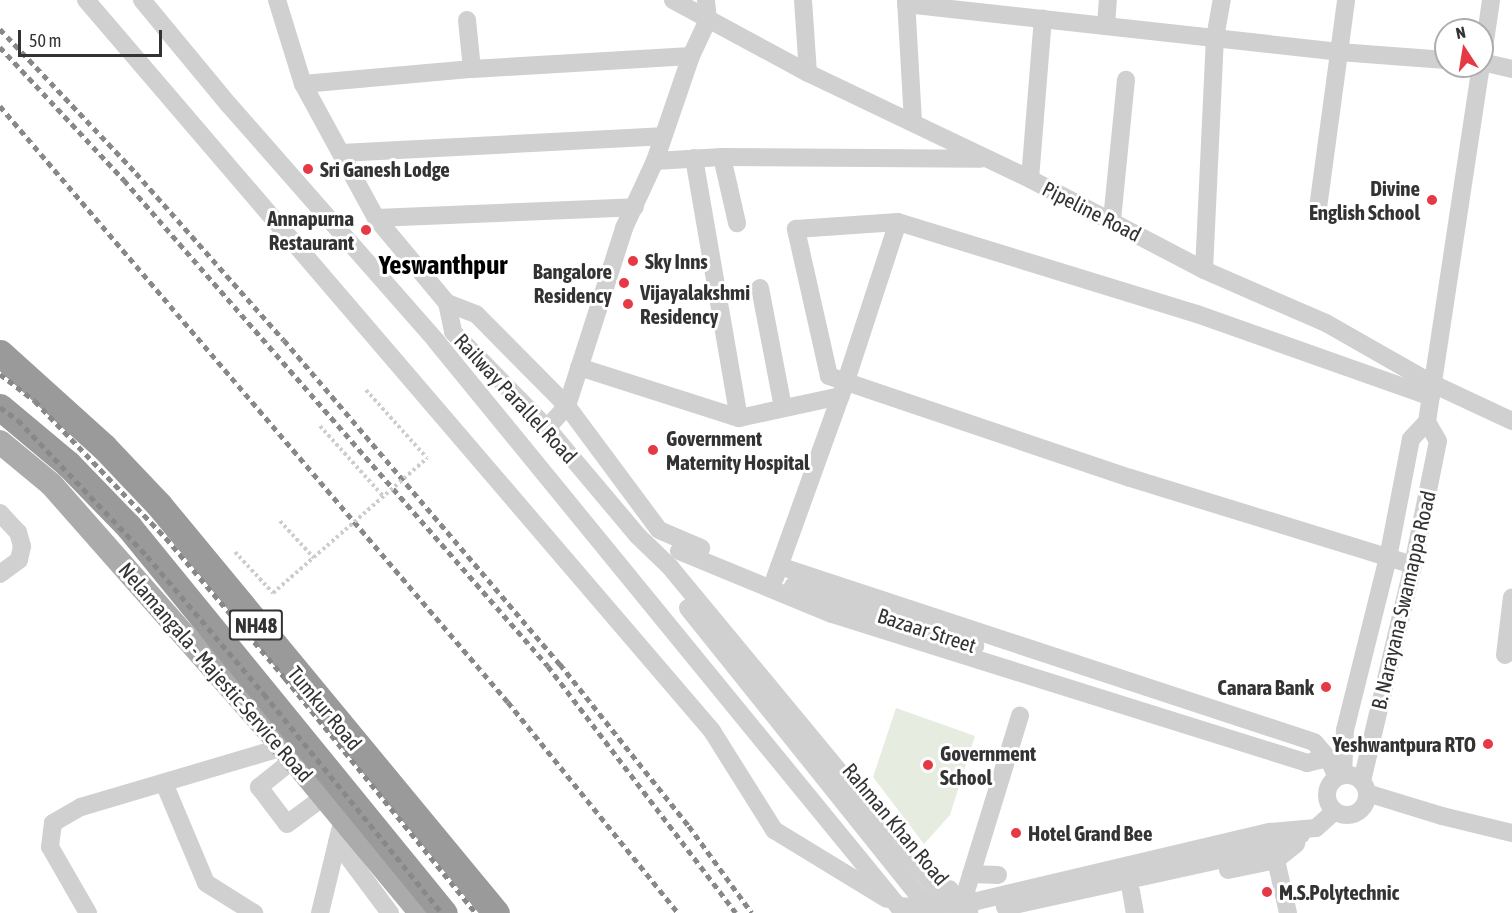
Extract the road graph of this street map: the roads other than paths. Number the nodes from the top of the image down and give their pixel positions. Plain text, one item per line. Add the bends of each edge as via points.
1 (86, 0) edge
2 (142, 0) edge
3 (277, 0) edge
4 (673, 0) edge
5 (706, 0) edge
6 (802, 0) edge
7 (1108, 0) edge
8 (1222, 0) edge
9 (1346, 0) edge
10 (1491, 0) edge
11 (906, 2) edge
12 (997, 7) edge
13 (1488, 18) edge
14 (1042, 19) junction
15 (467, 20) dead end
16 (708, 21) junction
17 (1106, 26) junction
18 (1215, 38) junction
19 (1339, 52) junction
20 (691, 56) junction
21 (1434, 59) edge
22 (1494, 65) edge
23 (472, 69) junction
24 (1512, 69) edge
25 (808, 73) junction
26 (1480, 78) edge
27 (1126, 80) dead end
28 (303, 84) junction
29 (913, 122) junction
30 (662, 136) junction
31 (341, 153) junction
32 (722, 157) junction
33 (694, 158) junction
34 (985, 159) junction
35 (655, 161) junction
36 (1030, 179) junction
37 (634, 207) junction
38 (1318, 208) dead end
39 (376, 218) junction
40 (1112, 220) junction
41 (898, 222) junction
42 (737, 223) dead end
43 (1204, 270) junction
44 (760, 288) dead end
45 (447, 303) junction
46 (476, 314) junction
47 (453, 332) junction
48 (436, 341) junction
49 (0, 353) edge
50 (579, 367) junction
51 (843, 389) junction
52 (1432, 390) junction
53 (567, 406) junction
54 (0, 407) edge
55 (783, 408) junction
56 (739, 418) junction
57 (1512, 421) edge
58 (1427, 422) junction
59 (547, 428) junction
60 (0, 443) edge
61 (0, 513) edge
62 (638, 536) joint
63 (680, 557) junction
64 (1388, 558) junction
65 (1413, 565) junction
66 (777, 573) junction
67 (0, 574) edge
68 (1512, 597) edge
69 (1505, 655) dead end
70 (1020, 716) dead end
71 (288, 753) junction
72 (1328, 758) junction
73 (1340, 776) junction
74 (164, 783) junction
75 (1365, 787) junction
76 (325, 796) junction
77 (1335, 811) junction
78 (343, 818) junction
79 (1316, 828) junction
80 (1512, 833) edge
81 (337, 842) junction
82 (1276, 860) junction
83 (971, 874) junction
84 (998, 875) dead end
85 (1131, 891) junction
86 (898, 906) junction
87 (952, 906) edge
88 (88, 913) edge
89 (255, 913) edge
90 (320, 913) edge
91 (390, 913) edge
92 (422, 913) edge
93 (444, 913) edge
94 (496, 913) edge
95 (1028, 913) edge
96 (1135, 913) edge
97 (1288, 913) edge

1 - 86 street via 712,731 774,830
2 - 48 street
3 - 28 street, Railway Parallel Road
4 - 16 street, Pipeline Road
5 - 16 street
6 - 25 street
7 - 17 street
8 - 18 street
9 - 19 street
10 - 13 street, B. Narayana Swamappa Road
11 - 12 street
11 - 29 street
12 - 14 street
14 - 17 street
14 - 36 street
15 - 23 street
16 - 20 street
16 - 25 street, Pipeline Road
17 - 18 street
18 - 19 street
18 - 43 street
19 - 21 street
19 - 38 street
20 - 23 street
20 - 30 street
22 - 24 street
23 - 28 street
25 - 29 street, Pipeline Road
26 - 52 street, B. Narayana Swamappa Road
27 - 40 street
28 - 31 street, Railway Parallel Road
29 - 34 street, Pipeline Road
30 - 31 street
30 - 35 street
31 - 39 street, Railway Parallel Road
32 - 33 street
32 - 34 street
32 - 42 street
33 - 35 street
33 - 56 street
34 - 36 street, Pipeline Road
35 - 37 street
36 - 40 street, Pipeline Road
37 - 39 street
37 - 50 street
39 - 45 street, Railway Parallel Road
40 - 43 street, Pipeline Road
41 - 51 street
41 - 51 street via 795,229 829,376
41 - 52 street
43 - 52 street, Pipeline Road via 1326,323
44 - 55 street
45 - 46 street
45 - 47 street, Railway Parallel Road
46 - 47 street
46 - 53 street
47 - 48 street
47 - 59 street, Railway Parallel Road
48 - 86 street
49 - 94 highway, Tumkur Road / NH48 via 105,447 159,505
50 - 53 street
50 - 56 street
51 - 55 street
51 - 64 street
51 - 66 street
52 - 57 street, Pipeline Road
52 - 58 street, B. Narayana Swamappa Road
53 - 59 street
53 - 63 street
54 - 93 highway, Tumkur Road / NH48 via 68,464 129,527
55 - 56 street
58 - 64 street, B. Narayana Swamappa Road via 1411,439
58 - 65 street, B. Narayana Swamappa Road via 1438,441
59 - 62 street, Railway Parallel Road
60 - 71 main road, Nelamangala - Majestic Service Road via 51,484
61 - 67 street via 18,532 22,546 19,560
62 - 63 street, Rahman Khan Road
63 - 66 street
63 - 72 street via 832,614 1307,763
63 - 87 street, Rahman Khan Road
64 - 65 street
64 - 73 street, B. Narayana Swamappa Road via 1345,730
65 - 75 street, B. Narayana Swamappa Road
66 - 72 street via 1314,742
68 - 69 street
70 - 83 street
71 - 74 street
71 - 76 main road, Nelamangala - Majestic Service Road
71 - 76 street via 260,787 287,824
72 - 73 street
73 - 75 street
73 - 77 street via 1327,793 1329,805
74 - 88 street via 81,807 53,823 50,847
74 - 89 street via 206,883
75 - 77 street via 1367,800 1359,812 1346,815
75 - 80 street via 1442,816
76 - 78 main road, Nelamangala - Majestic Service Road
77 - 79 street
78 - 81 street
78 - 92 main road, Nelamangala - Majestic Service Road
79 - 82 street
79 - 87 street via 1246,854
81 - 90 street
81 - 91 street
82 - 85 street
82 - 97 street
83 - 84 street
83 - 87 street
85 - 95 street
85 - 96 street
86 - 87 street

